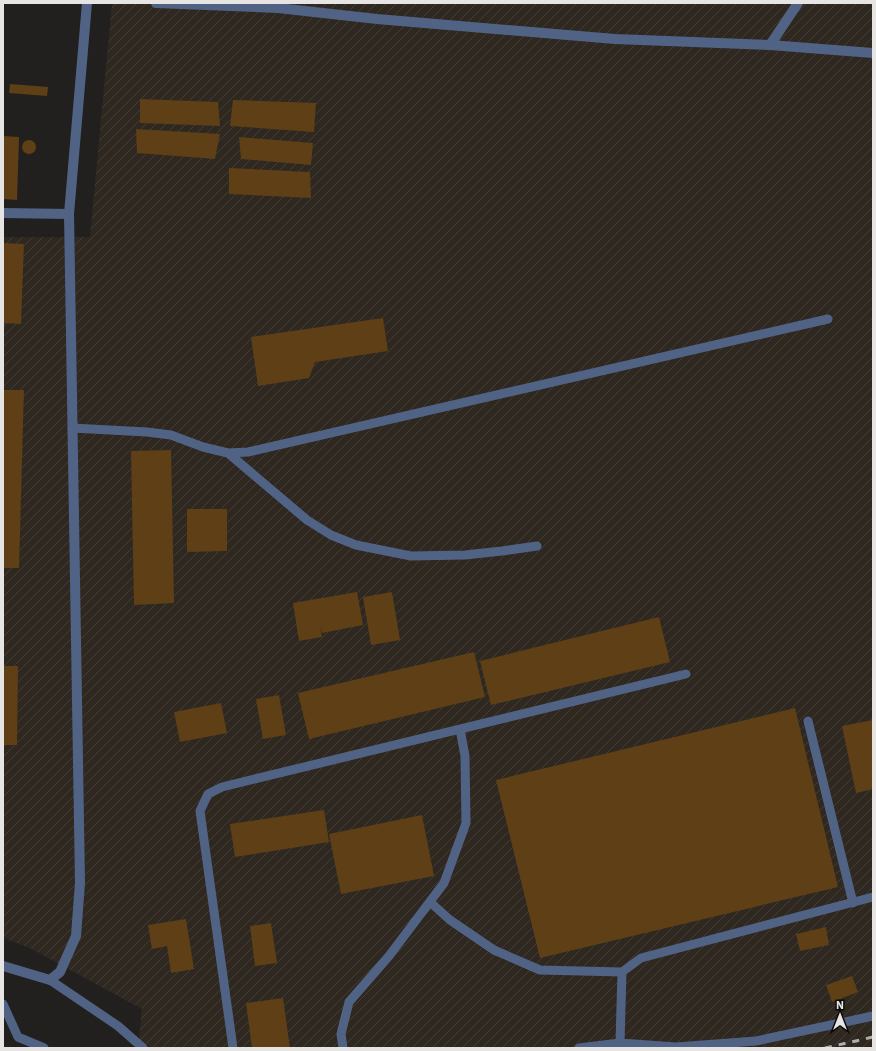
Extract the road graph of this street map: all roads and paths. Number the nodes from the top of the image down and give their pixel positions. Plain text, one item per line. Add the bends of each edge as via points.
1 (87, 3) edge
2 (156, 3) edge
3 (798, 3) edge
4 (770, 45) junction
5 (873, 53) edge
6 (3, 213) edge
7 (69, 214) junction
8 (828, 319) dead end
9 (72, 428) junction
10 (228, 453) junction
11 (536, 546) dead end
12 (686, 674) dead end
13 (808, 721) dead end
14 (460, 729) junction
15 (873, 897) edge
16 (430, 902) junction
17 (853, 903) junction
18 (3, 966) edge
19 (622, 972) junction
20 (50, 980) junction
21 (3, 1004) edge
22 (873, 1016) edge
23 (620, 1043) junction
24 (44, 1048) edge
25 (143, 1048) edge
26 (233, 1048) edge
27 (343, 1048) edge
28 (578, 1048) edge

1 - 7 street
2 - 4 street via 278,8 615,40
3 - 4 street
4 - 5 street
6 - 7 street
7 - 9 street
8 - 10 lane via 248,452
9 - 10 lane via 171,435
9 - 20 street via 80,883 76,936 60,972
10 - 11 lane via 307,520 331,535 356,545 412,556 465,555
12 - 14 lane
13 - 17 lane
14 - 16 lane via 465,756 466,823 444,883
14 - 26 lane via 222,787 208,794 200,811
15 - 17 lane
16 - 19 lane via 450,920 494,950 540,970
16 - 27 lane via 389,956 349,1002 341,1034
17 - 19 lane via 642,958
18 - 20 street
19 - 23 lane
20 - 25 lane via 118,1026
21 - 24 lane via 18,1037
22 - 23 lane via 756,1041 676,1047
23 - 28 lane

